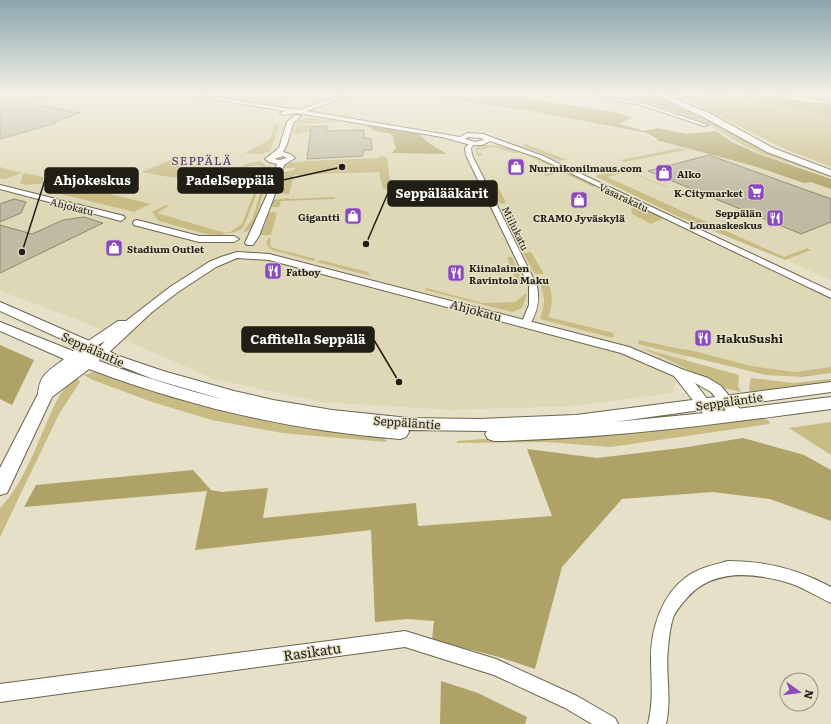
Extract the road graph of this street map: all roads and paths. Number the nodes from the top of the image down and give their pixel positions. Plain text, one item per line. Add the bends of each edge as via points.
1 (289, 128) edge
2 (396, 128) edge
3 (728, 128) edge
4 (738, 128) edge
5 (465, 138) junction
6 (485, 140) junction
7 (472, 143) junction
8 (283, 148) junction
9 (274, 158) junction
10 (287, 158) junction
11 (831, 168) edge
12 (278, 170) junction
13 (831, 173) edge
14 (0, 187) edge
15 (258, 226) junction
16 (199, 239) junction
17 (236, 239) junction
18 (250, 244) junction
19 (735, 249) junction
20 (214, 251) junction
21 (235, 255) junction
22 (269, 257) junction
23 (190, 279) junction
24 (831, 287) edge
25 (831, 295) edge
26 (0, 306) edge
27 (526, 324) junction
28 (0, 326) edge
29 (88, 355) junction
30 (679, 373) junction
31 (831, 387) edge
32 (727, 401) junction
33 (831, 403) edge
34 (703, 404) junction
35 (738, 415) junction
36 (715, 418) junction
37 (0, 487) edge
38 (831, 595) edge
39 (0, 693) edge
40 (609, 724) edge
41 (657, 724) edge

1 - 8 street
2 - 5 street
3 - 13 main road via 770,150
4 - 11 main road via 767,144
5 - 6 street via 478,135
5 - 7 street
6 - 7 street
6 - 19 street, Vasarakatu via 541,157
7 - 27 street, Miilukatu via 468,148 469,155 533,286 535,300
8 - 9 street
8 - 10 street
9 - 10 street
9 - 12 street
10 - 12 street
12 - 15 street
14 - 16 street, Ahjokatu via 130,218
15 - 17 street
15 - 18 street
16 - 17 street, Ahjokatu
16 - 20 street, Ahjokatu via 211,246
17 - 18 street, Ahjokatu via 246,240
17 - 20 street via 222,242
18 - 21 street via 247,251
18 - 22 street, Ahjokatu
19 - 24 street, Vasarakatu via 786,267
19 - 25 street, Vasarakatu
20 - 21 street, Ahjokatu via 224,256
20 - 23 street
21 - 22 street, Ahjokatu
21 - 23 street via 222,259
22 - 27 street, Ahjokatu
23 - 29 street
26 - 29 main road, Seppäläntie
27 - 30 street, Ahjokatu via 620,348
28 - 29 main road, Seppäläntie
29 - 34 main road, Seppäläntie via 250,401 332,416 409,424 480,425 576,421
29 - 36 main road, Seppäläntie via 174,392 267,416 332,427 438,434 539,434
29 - 37 main road via 46,394
30 - 32 street, Ahjokatu via 703,381 716,389
30 - 34 street, Ahjokatu
31 - 32 main road, Seppäläntie
32 - 34 main road, Seppäläntie
32 - 35 street, Ahjokatu
33 - 35 main road, Seppäläntie
34 - 36 street, Ahjokatu
35 - 36 main road, Seppäläntie
38 - 41 street via 781,573 752,568 727,568 705,574 683,589 666,616 659,655 662,697
39 - 40 street, Rasikatu via 404,639 496,668 571,702

